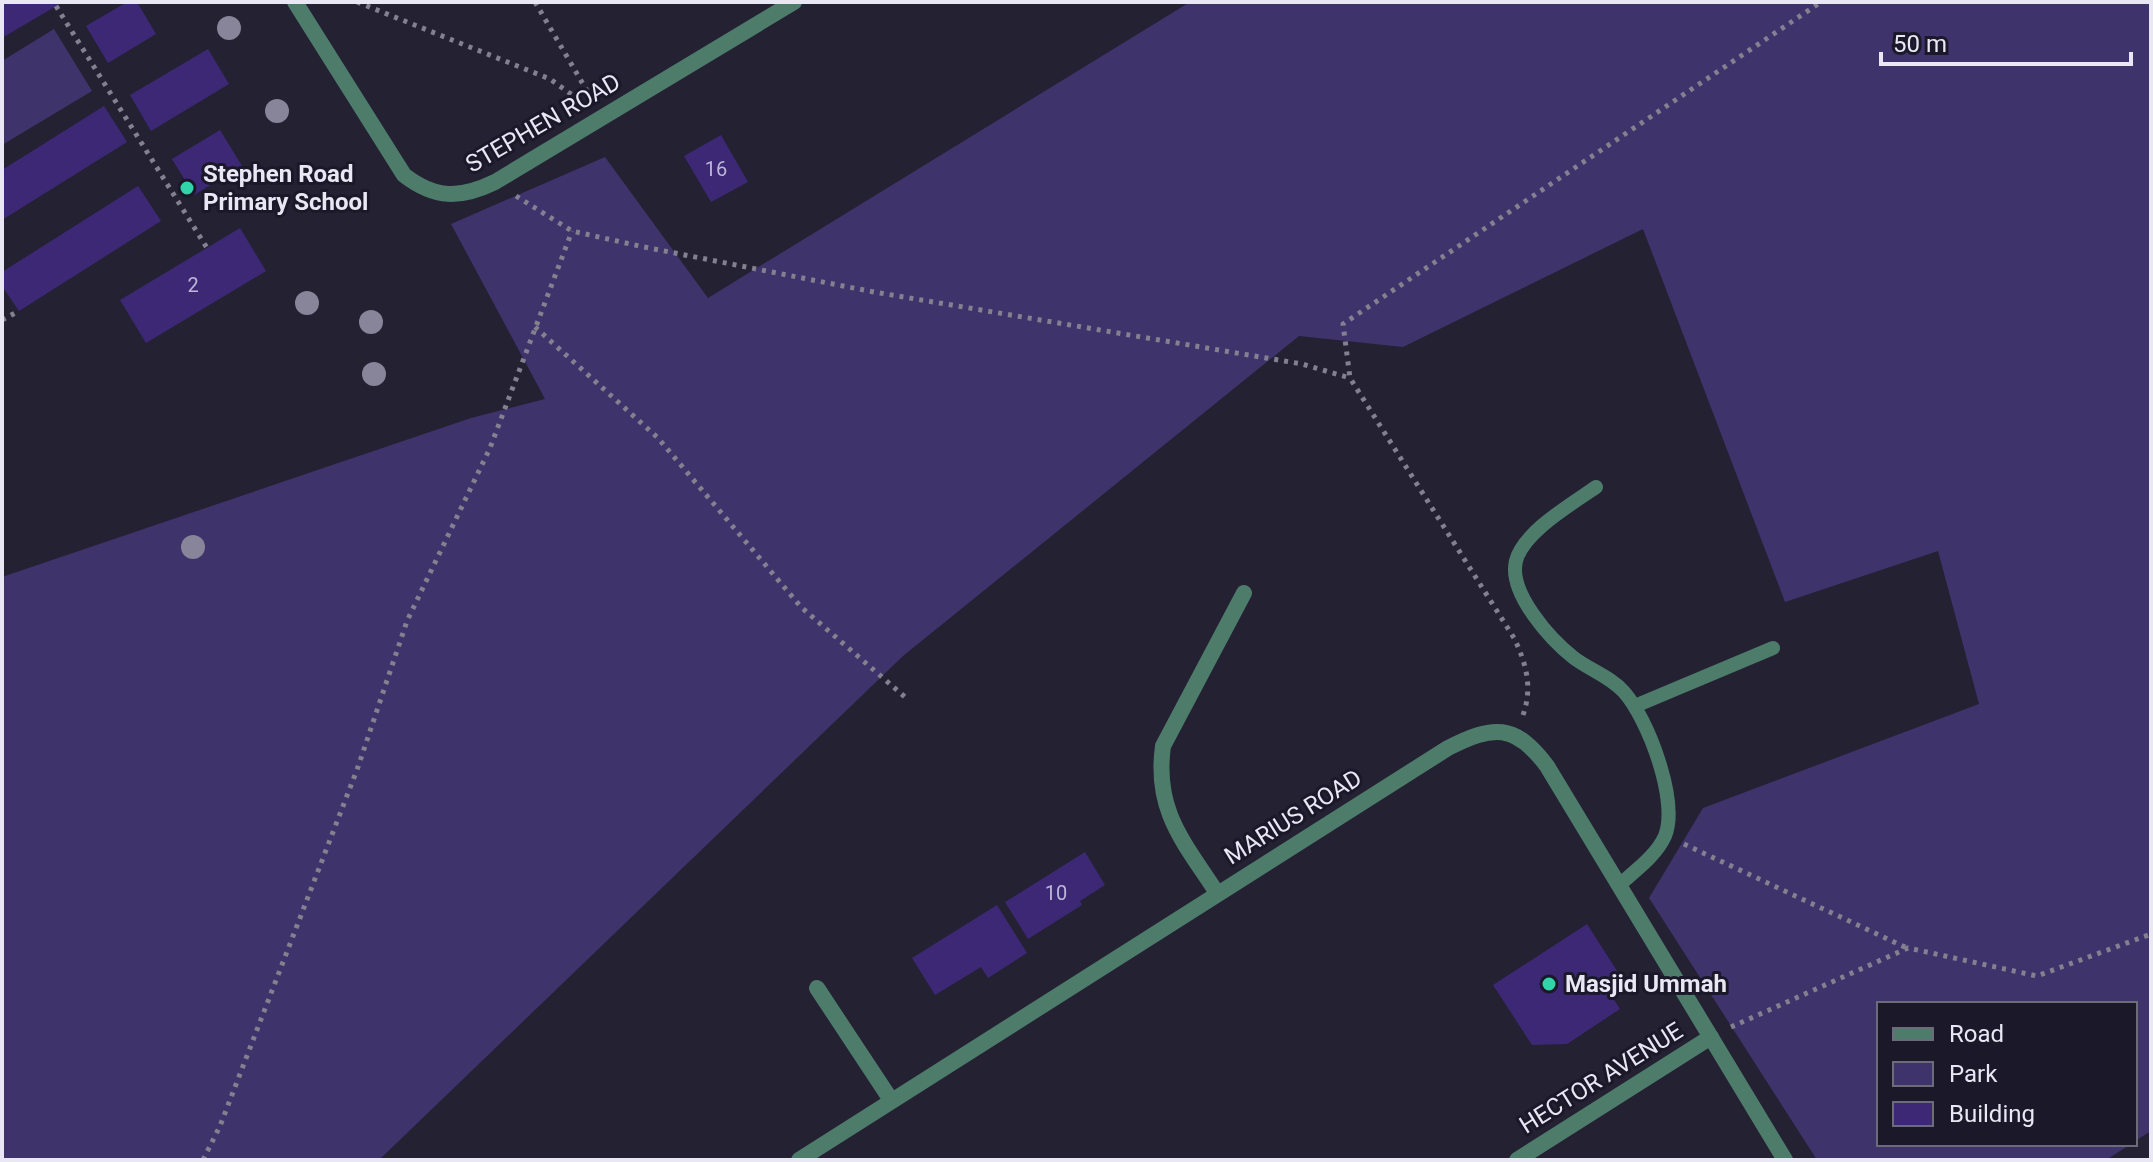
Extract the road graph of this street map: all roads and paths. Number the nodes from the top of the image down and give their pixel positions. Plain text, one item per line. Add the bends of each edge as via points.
1 (295, 2) edge
2 (357, 2) edge
3 (535, 2) edge
4 (794, 2) edge
5 (1821, 2) edge
6 (56, 6) dead end
7 (772, 8) edge
8 (602, 117) junction
9 (495, 182) junction
10 (572, 231) junction
11 (207, 248) dead end
12 (19, 311) dead end
13 (2, 320) edge
14 (535, 327) junction
15 (1350, 378) junction
16 (1596, 487) dead end
17 (1244, 593) dead end
18 (1773, 648) dead end
19 (905, 697) dead end
20 (1635, 706) junction
21 (1516, 734) junction
22 (1665, 836) junction
23 (1619, 885) junction
24 (1217, 893) junction
25 (2151, 934) edge
26 (1908, 948) junction
27 (817, 988) dead end
28 (1711, 1037) junction
29 (891, 1100) junction
30 (203, 1160) edge
31 (799, 1160) edge
32 (1517, 1160) edge
33 (1785, 1160) edge

1 - 9 street, STEPHEN ROAD via 404,175 440,195 458,196
2 - 8 path via 550,79
3 - 8 path
4 - 7 street, STEPHEN ROAD
5 - 15 path via 1343,324
6 - 11 path
7 - 8 street, STEPHEN ROAD
8 - 9 street, STEPHEN ROAD
9 - 10 path
10 - 14 path
10 - 15 path via 874,292 1302,364
12 - 13 path
14 - 19 path via 658,438 801,607
14 - 30 path via 490,448 407,621 358,767
15 - 21 path via 1527,665 1527,704
16 - 20 lane via 1527,542 1516,561 1517,580 1545,630 1574,658 1623,690
17 - 24 street via 1163,746 1159,773 1173,826
18 - 20 lane
20 - 22 lane via 1666,784
21 - 23 street via 1547,766
21 - 24 street, MARIUS ROAD via 1477,734 1448,748
22 - 23 lane
22 - 26 path
23 - 28 street
24 - 29 street, MARIUS ROAD
25 - 26 path via 2037,976
26 - 28 path
27 - 29 street
28 - 32 street, HECTOR AVENUE
28 - 33 street, HECTOR AVENUE
29 - 31 street, MARIUS ROAD

